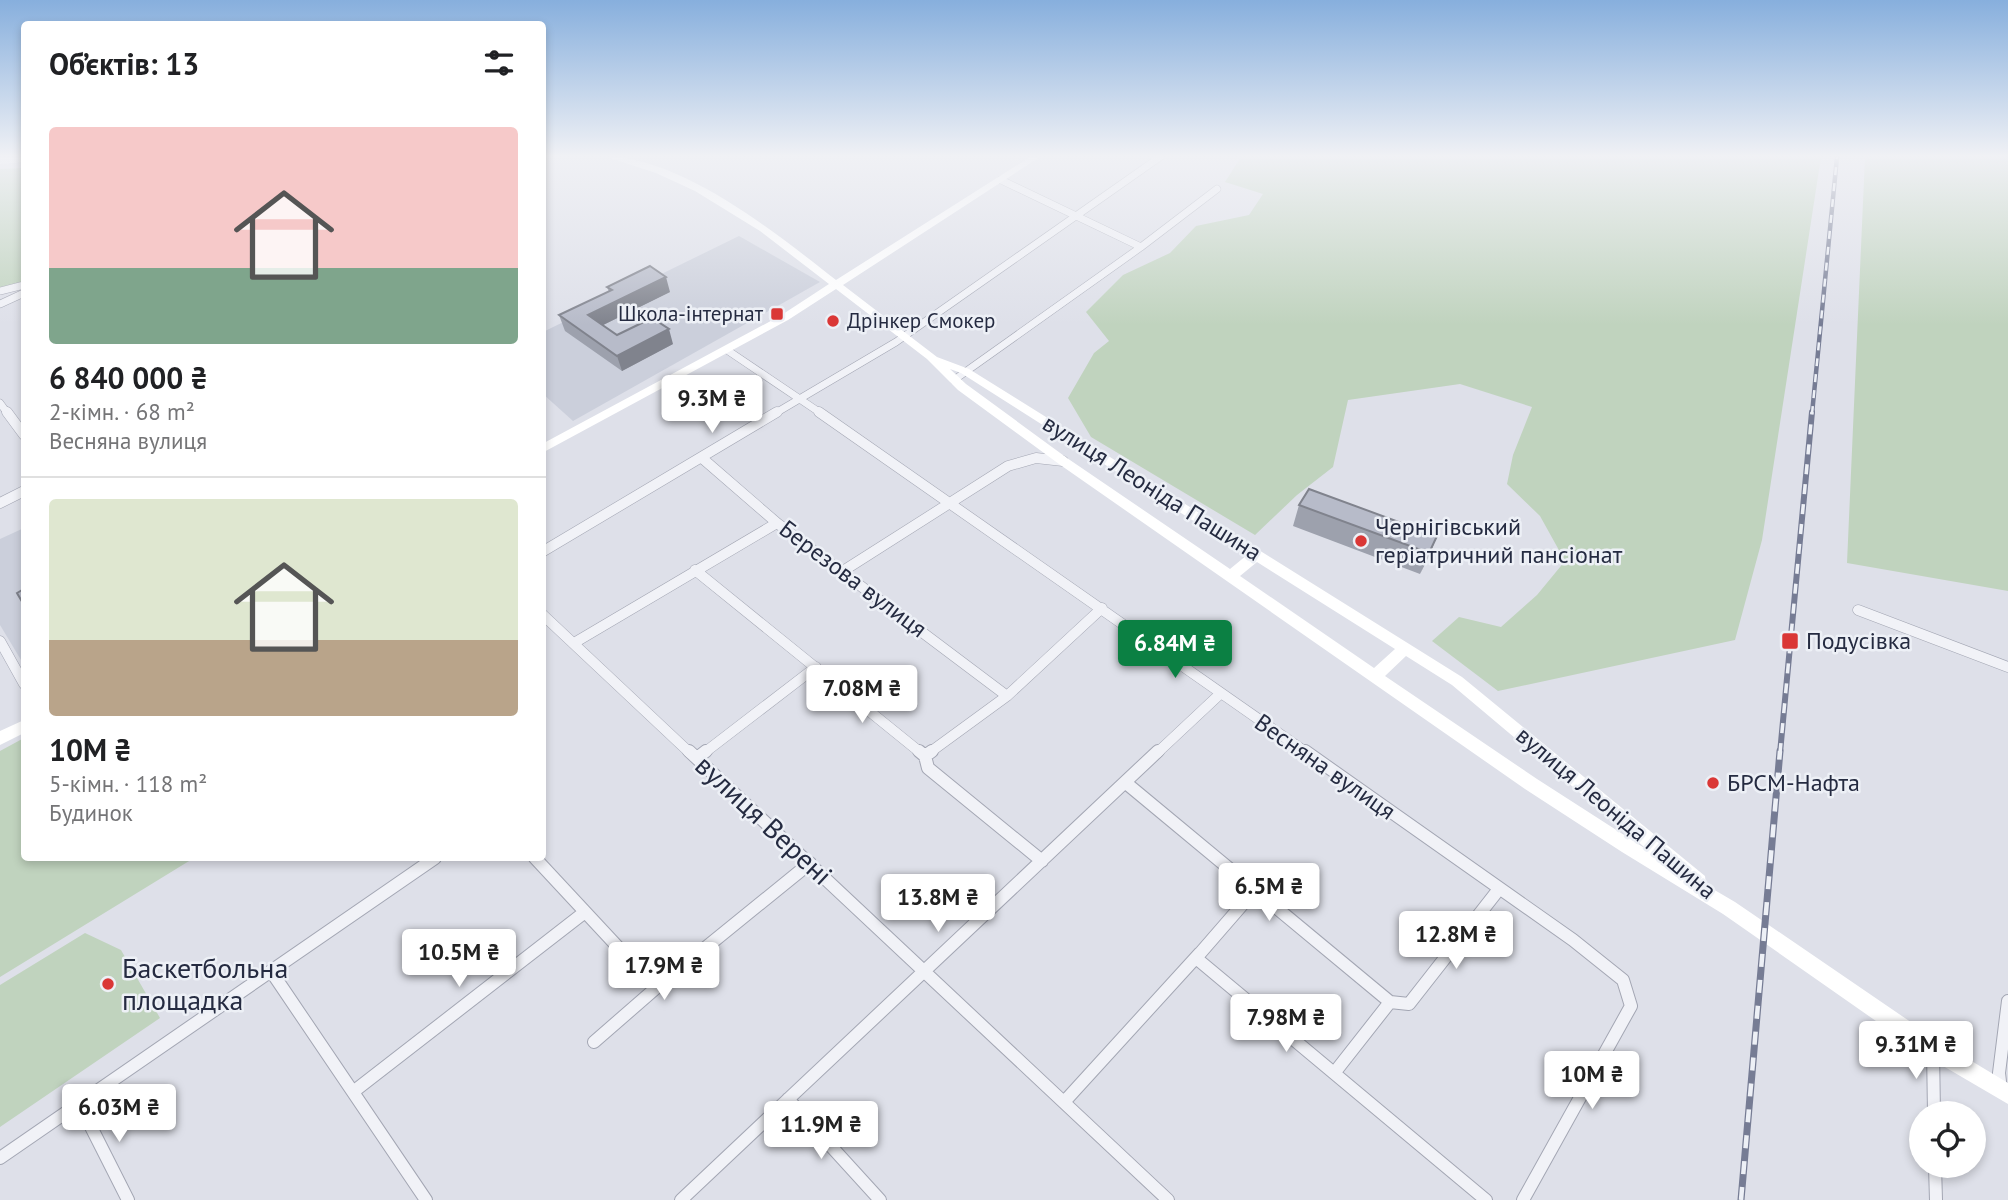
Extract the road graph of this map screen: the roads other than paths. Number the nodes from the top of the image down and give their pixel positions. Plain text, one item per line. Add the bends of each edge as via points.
1 (737, 213) edge
2 (949, 213) edge
3 (1071, 213) edge
4 (1081, 213) edge
5 (1186, 213) edge
6 (1077, 216) junction
7 (1141, 247) junction
8 (838, 284) junction
9 (21, 286) edge
10 (0, 291) edge
11 (21, 294) edge
12 (0, 304) edge
13 (904, 337) junction
14 (727, 350) junction
15 (960, 376) junction
16 (803, 399) junction
17 (0, 403) edge
18 (21, 431) edge
19 (546, 447) edge
20 (702, 458) junction
21 (1063, 461) junction
22 (21, 492) edge
23 (951, 502) junction
24 (0, 503) edge
25 (777, 523) junction
26 (546, 550) edge
27 (1258, 554) junction
28 (695, 570) junction
29 (843, 571) junction
30 (1231, 576) junction
31 (1102, 608) junction
32 (1857, 610) dead end
33 (546, 618) edge
34 (0, 641) edge
35 (574, 643) junction
36 (1406, 648) junction
37 (816, 667) junction
38 (2008, 667) edge
39 (1376, 675) junction
40 (21, 679) edge
41 (1220, 694) junction
42 (1007, 696) junction
43 (21, 728) edge
44 (0, 739) edge
45 (925, 756) junction
46 (697, 758) junction
47 (1126, 783) junction
48 (431, 861) edge
49 (538, 861) edge
50 (1042, 861) junction
51 (810, 863) junction
52 (1499, 889) junction
53 (1255, 890) junction
54 (1729, 908) junction
55 (585, 912) junction
56 (1201, 953) junction
57 (924, 969) junction
58 (271, 971) junction
59 (656, 988) junction
60 (2008, 1001) edge
61 (1390, 1002) junction
62 (594, 1042) dead end
63 (1933, 1049) junction
64 (1335, 1072) junction
65 (353, 1092) junction
66 (2004, 1092) edge
67 (788, 1099) junction
68 (1065, 1101) junction
69 (1934, 1101) edge
70 (79, 1103) junction
71 (0, 1158) edge
72 (1935, 1178) edge
73 (128, 1200) edge
74 (426, 1200) edge
75 (681, 1200) edge
76 (880, 1200) edge
77 (1168, 1200) edge
78 (1486, 1200) edge
79 (1523, 1200) edge
80 (1936, 1200) edge

1 - 8 main road, вулиця Леоніда Пашина
2 - 8 main road
3 - 6 street
4 - 6 street
5 - 7 street
6 - 7 street
6 - 13 street
7 - 15 street
8 - 13 main road, вулиця Леоніда Пашина
8 - 14 main road
9 - 10 street
11 - 12 street
13 - 15 main road, вулиця Леоніда Пашина
13 - 16 street
14 - 16 street, Весняна вулиця
14 - 19 main road
15 - 21 main road, вулиця Леоніда Пашина
15 - 27 main road, вулиця Леоніда Пашина
16 - 20 street
16 - 23 street, Весняна вулиця
17 - 18 street
20 - 25 street, Березова вулиця
20 - 26 street
21 - 23 street via 1036,457 1008,466
21 - 30 main road, вулиця Леоніда Пашина
22 - 24 street
23 - 29 street
23 - 31 street, Весняна вулиця
25 - 28 street
25 - 29 street, Березова вулиця
27 - 30 main road
27 - 36 main road, вулиця Леоніда Пашина
28 - 35 street
28 - 37 street
29 - 42 street, Березова вулиця
30 - 39 main road, вулиця Леоніда Пашина
31 - 41 street, Весняна вулиця
31 - 42 street
32 - 38 street
33 - 35 street, вулиця Верені
34 - 40 street
35 - 46 street, вулиця Верені
36 - 39 main road
36 - 54 main road, вулиця Леоніда Пашина via 1507,721
37 - 45 street
37 - 46 street
39 - 54 main road, вулиця Леоніда Пашина via 1531,784
41 - 47 street
41 - 52 street, Весняна вулиця
42 - 45 street
43 - 44 main road
45 - 50 street via 928,768
46 - 51 street, вулиця Верені
47 - 50 street
47 - 53 street
48 - 58 street
49 - 55 street
50 - 57 street
51 - 57 street, вулиця Верені
51 - 59 street
52 - 61 street via 1409,1004
52 - 79 street, Весняна вулиця via 1623,980 1631,1006
53 - 56 street
53 - 61 street
54 - 63 main road
55 - 59 street
55 - 65 street
56 - 64 street via 1196,958
56 - 68 street
57 - 67 street
57 - 68 street, вулиця Верені
58 - 65 street
58 - 70 street
59 - 62 street
60 - 66 street via 1999,1073
61 - 64 street
63 - 66 main road
63 - 69 street
64 - 78 street
65 - 74 street
67 - 75 street
67 - 76 street
68 - 77 street, вулиця Верені
70 - 71 street
70 - 73 street
72 - 80 street

